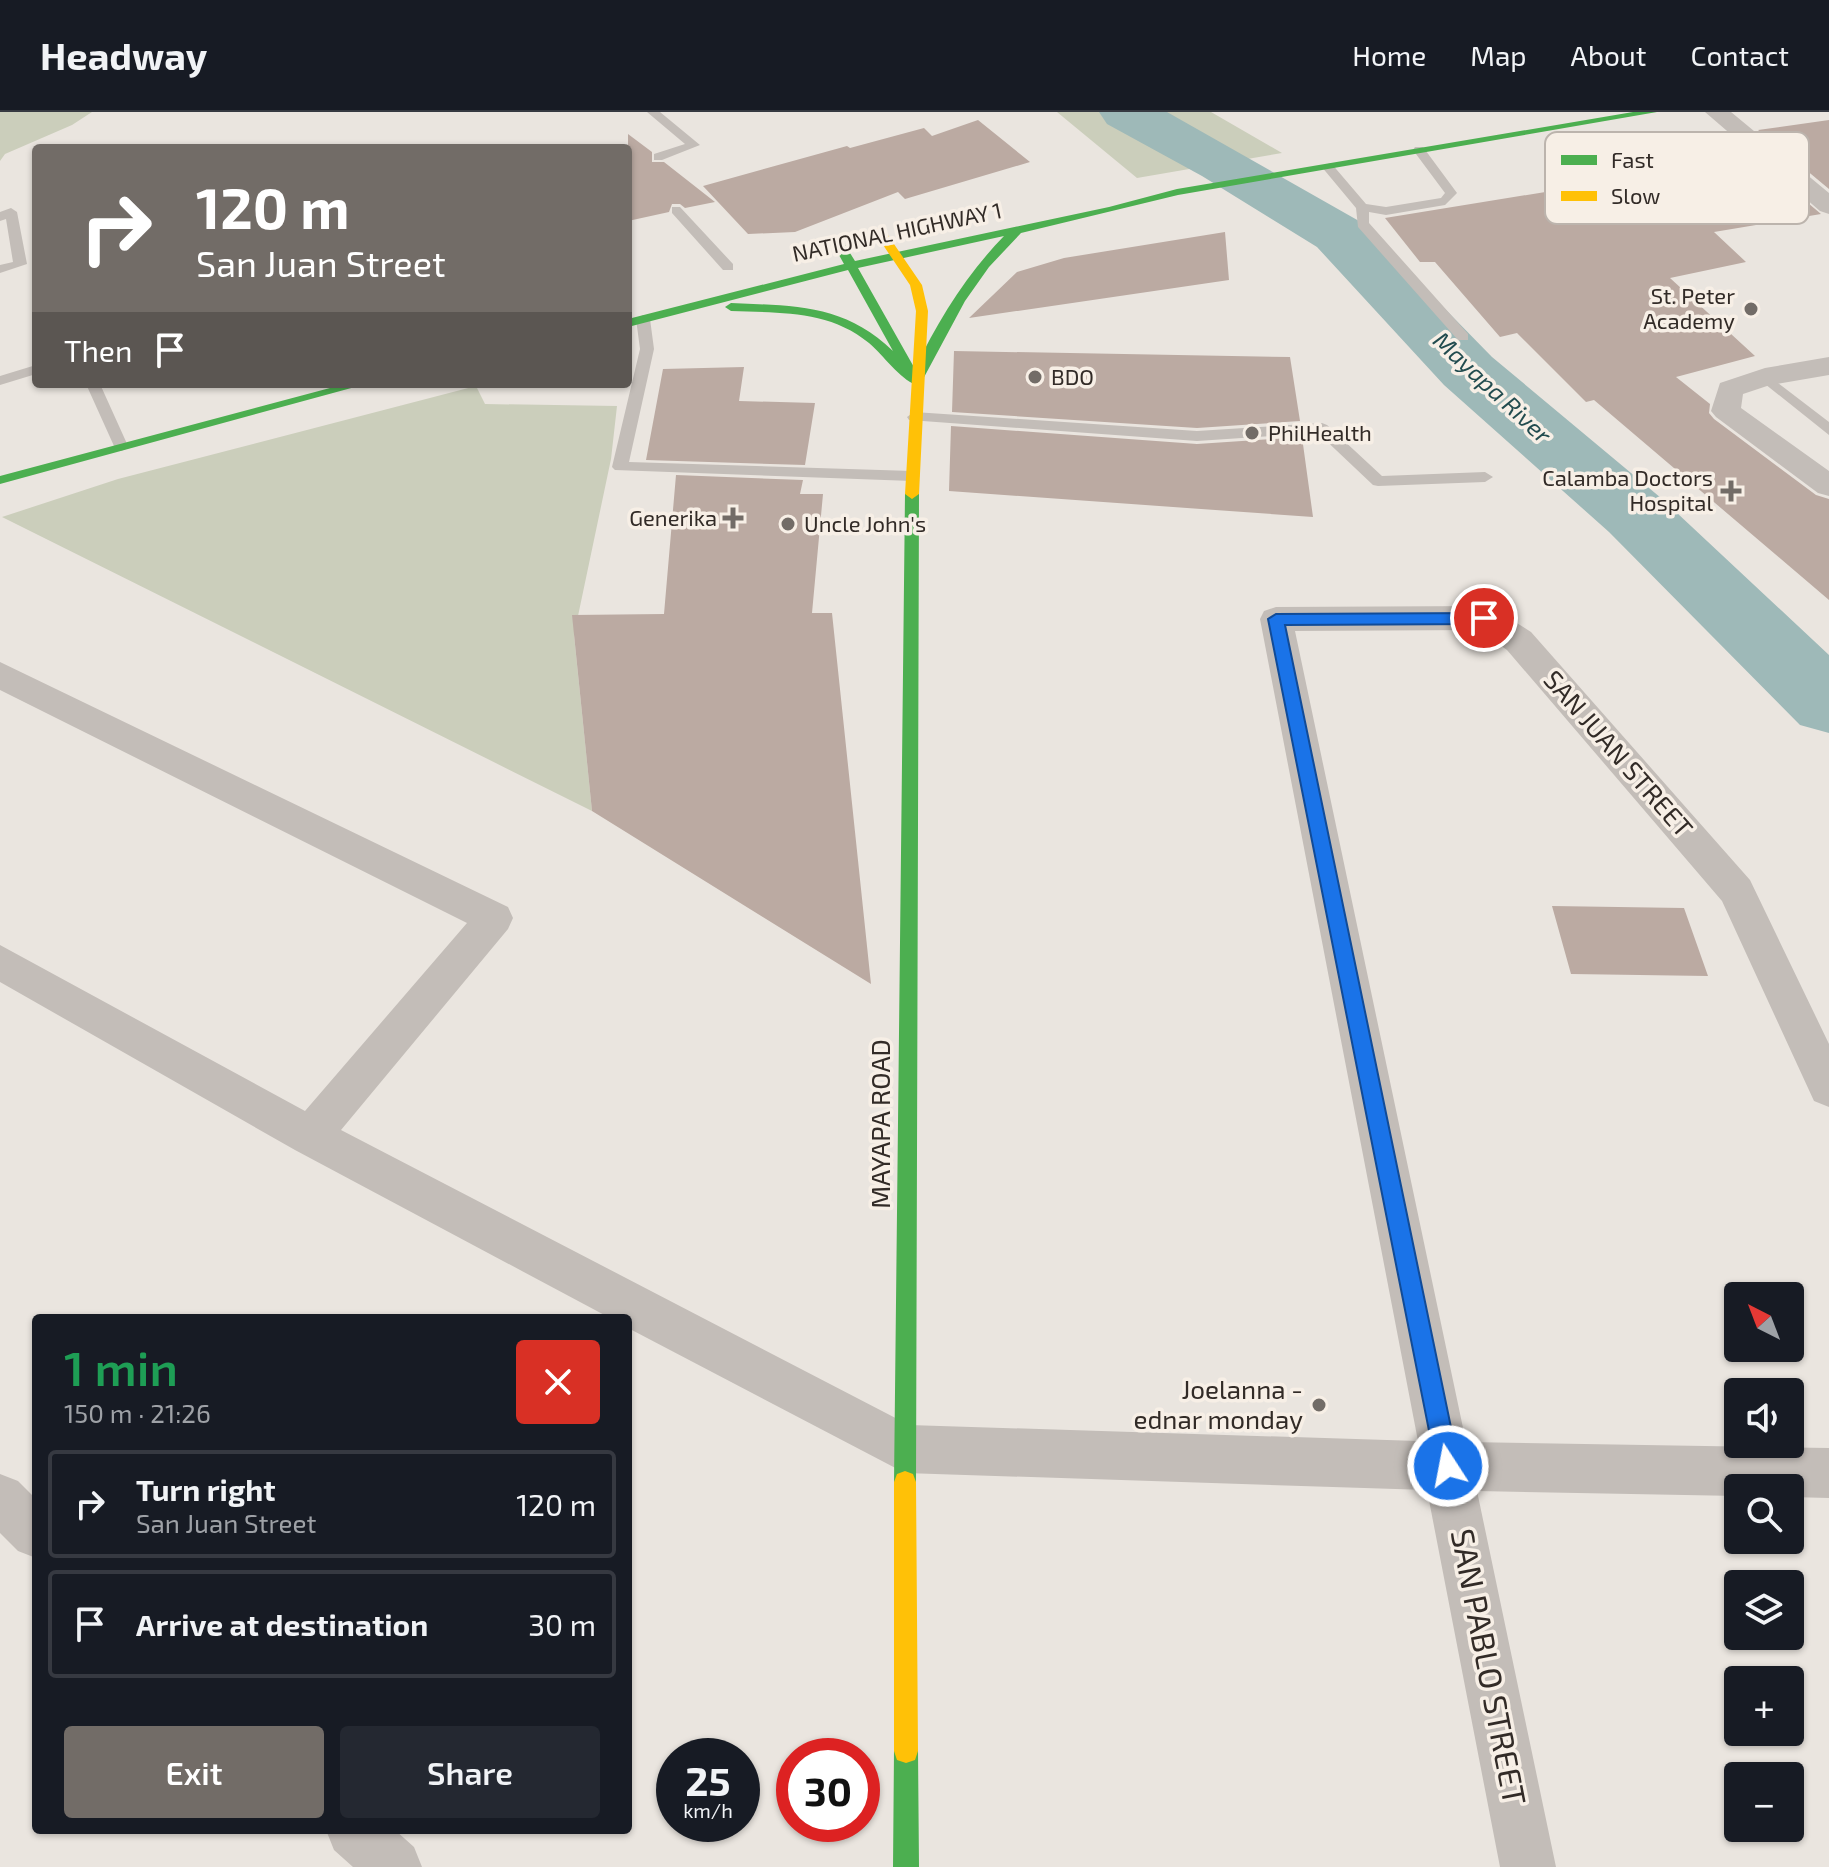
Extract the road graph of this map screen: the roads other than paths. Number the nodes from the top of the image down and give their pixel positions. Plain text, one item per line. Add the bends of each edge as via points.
1 (653, 112) edge
2 (1652, 112) edge
3 (1717, 112) edge
4 (1741, 132) edge
5 (1419, 150) junction
6 (658, 157) dead end
7 (1320, 167) junction
8 (1809, 189) edge
9 (1177, 192) junction
10 (1107, 193) dead end
11 (1829, 206) edge
12 (1362, 207) junction
13 (676, 210) dead end
14 (0, 217) edge
15 (1016, 231) junction
16 (865, 233) junction
17 (815, 243) dead end
18 (897, 256) junction
19 (852, 265) junction
20 (728, 267) dead end
21 (0, 269) edge
22 (701, 304) junction
23 (636, 321) edge
24 (1463, 337) dead end
25 (1829, 366) edge
26 (32, 370) edge
27 (1765, 377) junction
28 (0, 381) edge
29 (916, 381) junction
30 (95, 388) edge
31 (345, 388) edge
32 (914, 417) junction
33 (1829, 430) edge
34 (121, 446) junction
35 (912, 476) junction
36 (1485, 477) dead end
37 (0, 480) edge
38 (1829, 486) edge
39 (0, 675) edge
40 (0, 962) edge
41 (1829, 1088) edge
42 (310, 1136) junction
43 (905, 1449) junction
44 (1448, 1466) junction
45 (1829, 1473) edge
46 (0, 1499) edge
47 (32, 1529) edge
48 (358, 1834) edge
49 (394, 1867) edge
50 (906, 1867) edge
51 (1528, 1867) edge

1 - 6 lane via 694,145
2 - 5 main road, NATIONAL HIGHWAY 1
3 - 4 street
5 - 7 main road, NATIONAL HIGHWAY 1
5 - 12 lane via 1451,193 1445,201 1386,211
7 - 9 main road, NATIONAL HIGHWAY 1
7 - 12 lane
8 - 11 street
9 - 10 main road, NATIONAL HIGHWAY 1
9 - 15 main road, NATIONAL HIGHWAY 1
12 - 24 lane via 1363,224
13 - 20 lane
14 - 21 lane via 11,212 20,264
15 - 18 main road, NATIONAL HIGHWAY 1
15 - 29 main road via 964,287
16 - 17 main road, NATIONAL HIGHWAY 1
16 - 18 main road, MAYAPA ROAD
16 - 19 main road
18 - 19 main road, NATIONAL HIGHWAY 1
18 - 29 main road, MAYAPA ROAD via 921,298
19 - 22 main road, NATIONAL HIGHWAY 1
19 - 29 main road
22 - 23 main road, NATIONAL HIGHWAY 1
22 - 29 main road via 838,320 865,334
23 - 35 lane via 647,349 620,467
25 - 27 street
26 - 28 lane
27 - 33 lane
27 - 38 street via 1730,389 1726,411
29 - 32 main road, MAYAPA ROAD
30 - 34 lane
31 - 34 main road
32 - 35 main road, MAYAPA ROAD
32 - 36 lane via 1197,436 1322,428 1378,481
34 - 37 main road
35 - 43 main road, MAYAPA ROAD
39 - 42 street via 494,918
40 - 42 street
41 - 44 street, SAN JUAN STREET via 1737,891 1519,641 1484,618 1276,619
42 - 43 street
43 - 44 street
43 - 50 main road, MAYAPA ROAD
44 - 45 street
44 - 51 street, SAN PABLO STREET
46 - 47 street
48 - 49 street

